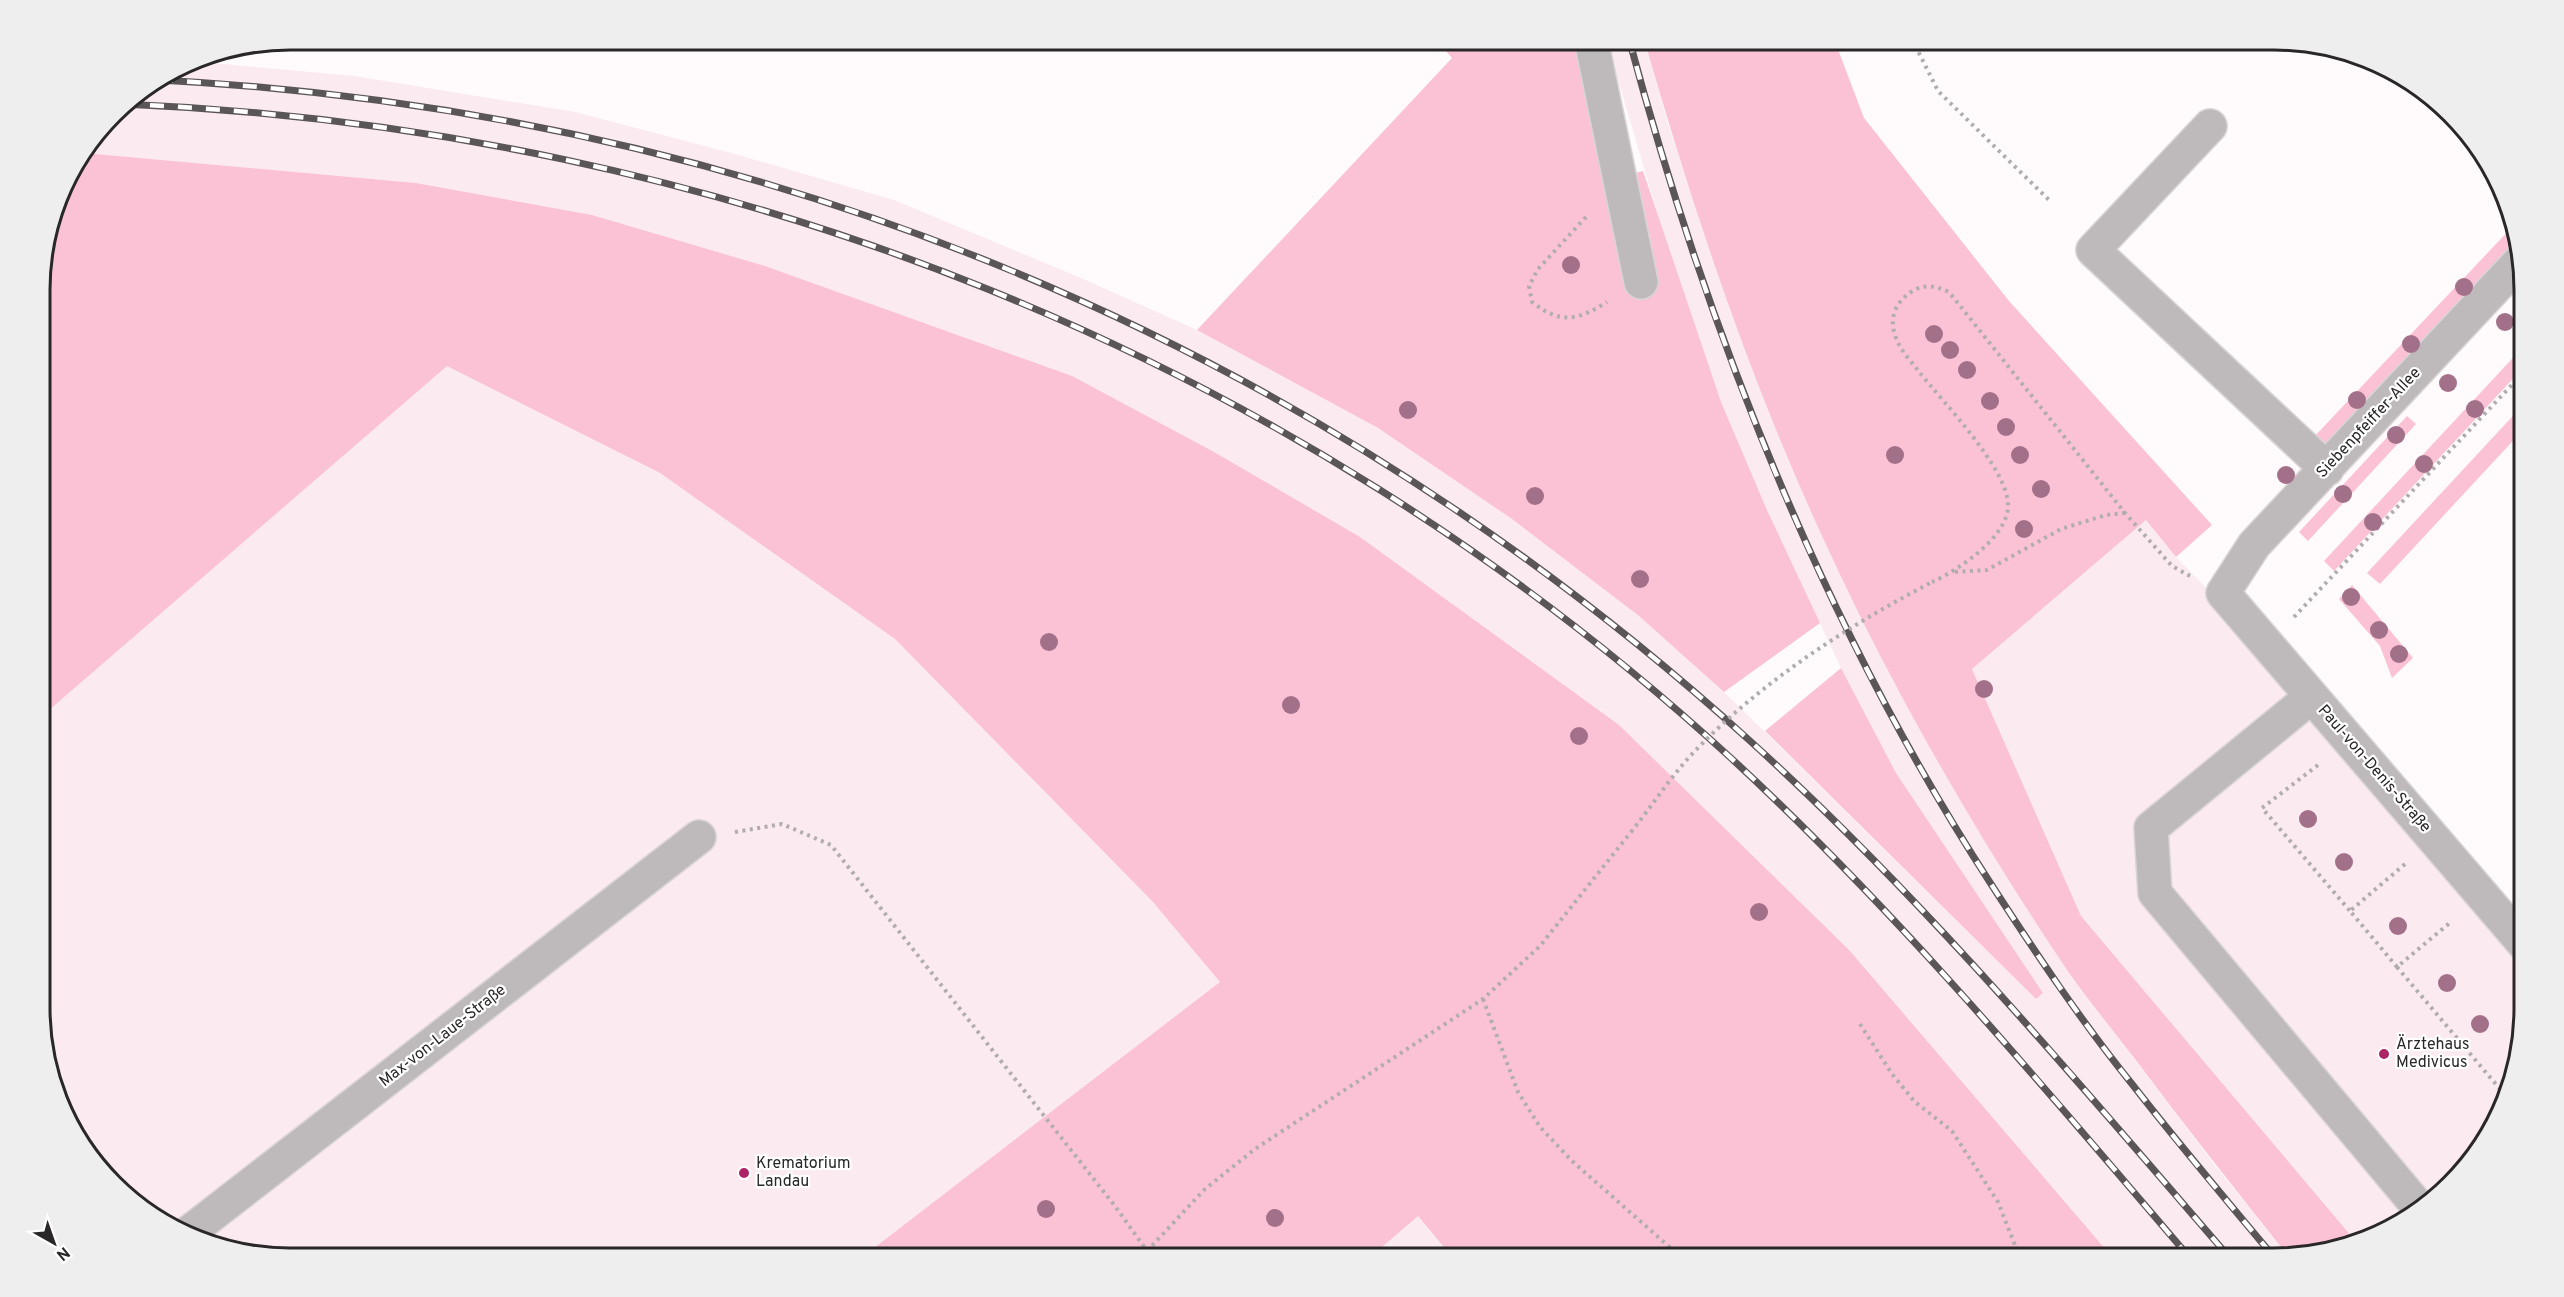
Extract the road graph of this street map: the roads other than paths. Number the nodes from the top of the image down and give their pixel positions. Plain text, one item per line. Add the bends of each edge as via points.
1 (1593, 50) edge
2 (2210, 126) dead end
3 (2513, 268) edge
4 (1641, 282) road end
5 (2326, 469) junction
6 (2223, 593) joint
7 (2311, 697) junction
8 (699, 837) road end
9 (2514, 932) edge
10 (2415, 1202) edge
11 (195, 1228) edge

1 - 4 street
2 - 5 street via 2093,250
3 - 5 street, Siebenpfeiffer-Allee
5 - 6 street, Siebenpfeiffer-Allee via 2254,545
6 - 7 street, Paul-von-Denis-Straße
7 - 9 street, Paul-von-Denis-Straße
7 - 10 street via 2151,828 2155,893
8 - 11 street, Max-von-Laue-Straße

